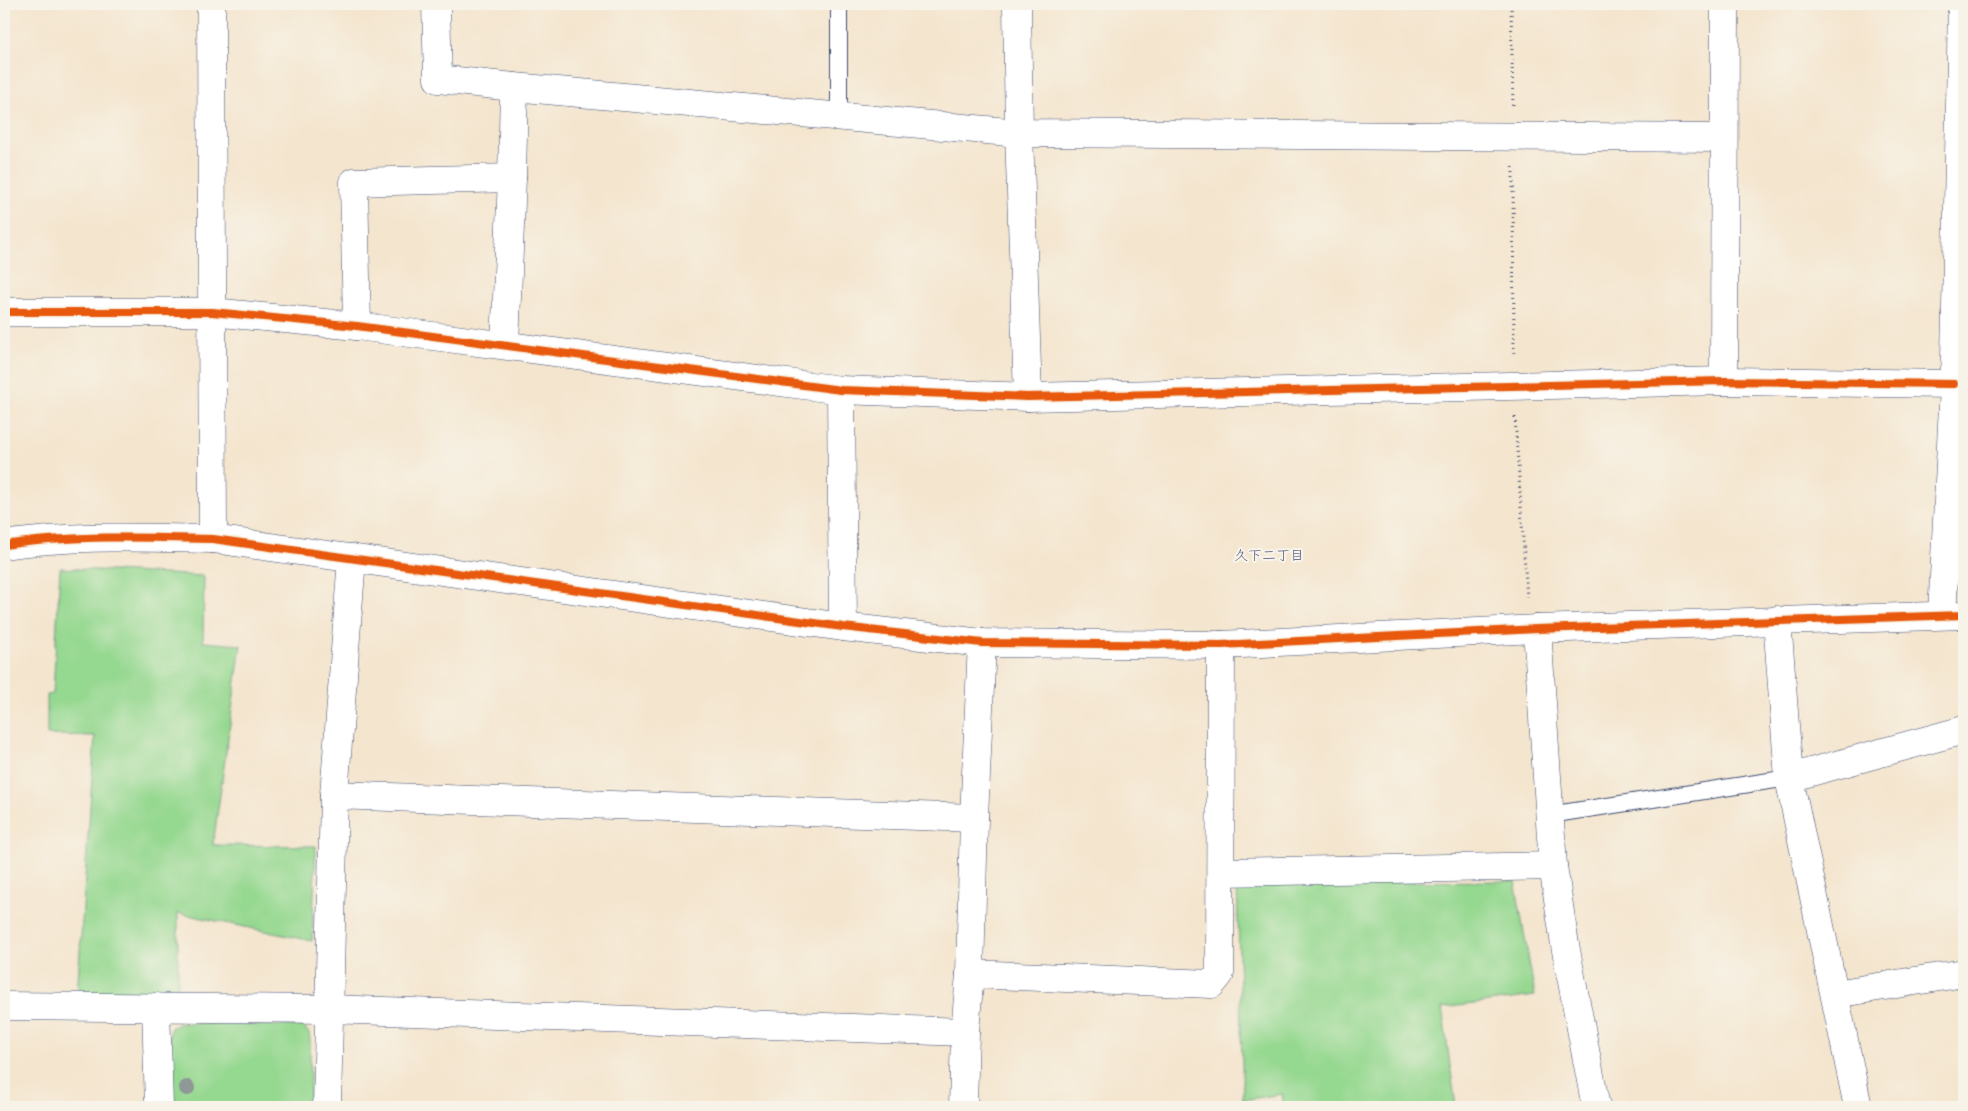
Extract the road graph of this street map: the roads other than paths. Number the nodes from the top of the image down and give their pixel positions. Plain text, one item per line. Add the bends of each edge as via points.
1 (211, 4) edge
2 (436, 4) edge
3 (839, 4) edge
4 (1018, 4) edge
5 (1725, 4) edge
6 (1962, 4) edge
7 (514, 87) junction
8 (840, 118) junction
9 (1019, 133) junction
10 (1724, 138) junction
11 (512, 178) junction
12 (4, 312) edge
13 (212, 312) junction
14 (358, 326) junction
15 (505, 345) junction
16 (1958, 367) edge
17 (1724, 381) junction
18 (841, 390) junction
19 (1028, 397) junction
20 (213, 539) junction
21 (4, 545) edge
22 (352, 558) junction
23 (1953, 615) edge
24 (1777, 620) junction
25 (843, 627) junction
26 (1537, 629) junction
27 (982, 643) junction
28 (1221, 645) junction
29 (1964, 730) edge
30 (1789, 778) junction
31 (334, 795) junction
32 (1549, 815) junction
33 (974, 818) junction
34 (1553, 866) junction
35 (1221, 872) junction
36 (1964, 973) edge
37 (970, 974) junction
38 (1835, 994) junction
39 (4, 1006) edge
40 (156, 1007) junction
41 (329, 1009) junction
42 (965, 1032) junction
43 (159, 1107) edge
44 (327, 1107) edge
45 (964, 1107) edge
46 (1596, 1107) edge
47 (1858, 1107) edge

1 - 13 street
2 - 7 street via 438,79
3 - 8 lane
4 - 9 street
5 - 10 street
6 - 16 street
7 - 8 street
7 - 11 street
8 - 9 street
9 - 10 street
9 - 19 street
10 - 17 street
11 - 14 street via 354,182
11 - 15 street
12 - 13 street
13 - 14 street
13 - 20 street
14 - 15 street
15 - 18 street
16 - 17 street
16 - 23 street
17 - 19 street
18 - 19 street
18 - 25 street
20 - 21 street via 32,541
20 - 22 street
22 - 25 street
22 - 31 street
23 - 24 street
24 - 26 street
24 - 30 street
25 - 27 street
26 - 28 street
26 - 32 street
27 - 28 street
27 - 33 street
28 - 35 street
29 - 30 street
30 - 32 lane
30 - 38 street
31 - 33 street
31 - 41 street
32 - 34 street
33 - 37 street
34 - 35 street
34 - 46 street
35 - 37 street via 1220,974 1212,984
36 - 38 street
37 - 42 street
38 - 47 street
39 - 40 street
40 - 41 street
40 - 43 street
41 - 42 street
41 - 44 street
42 - 45 street

